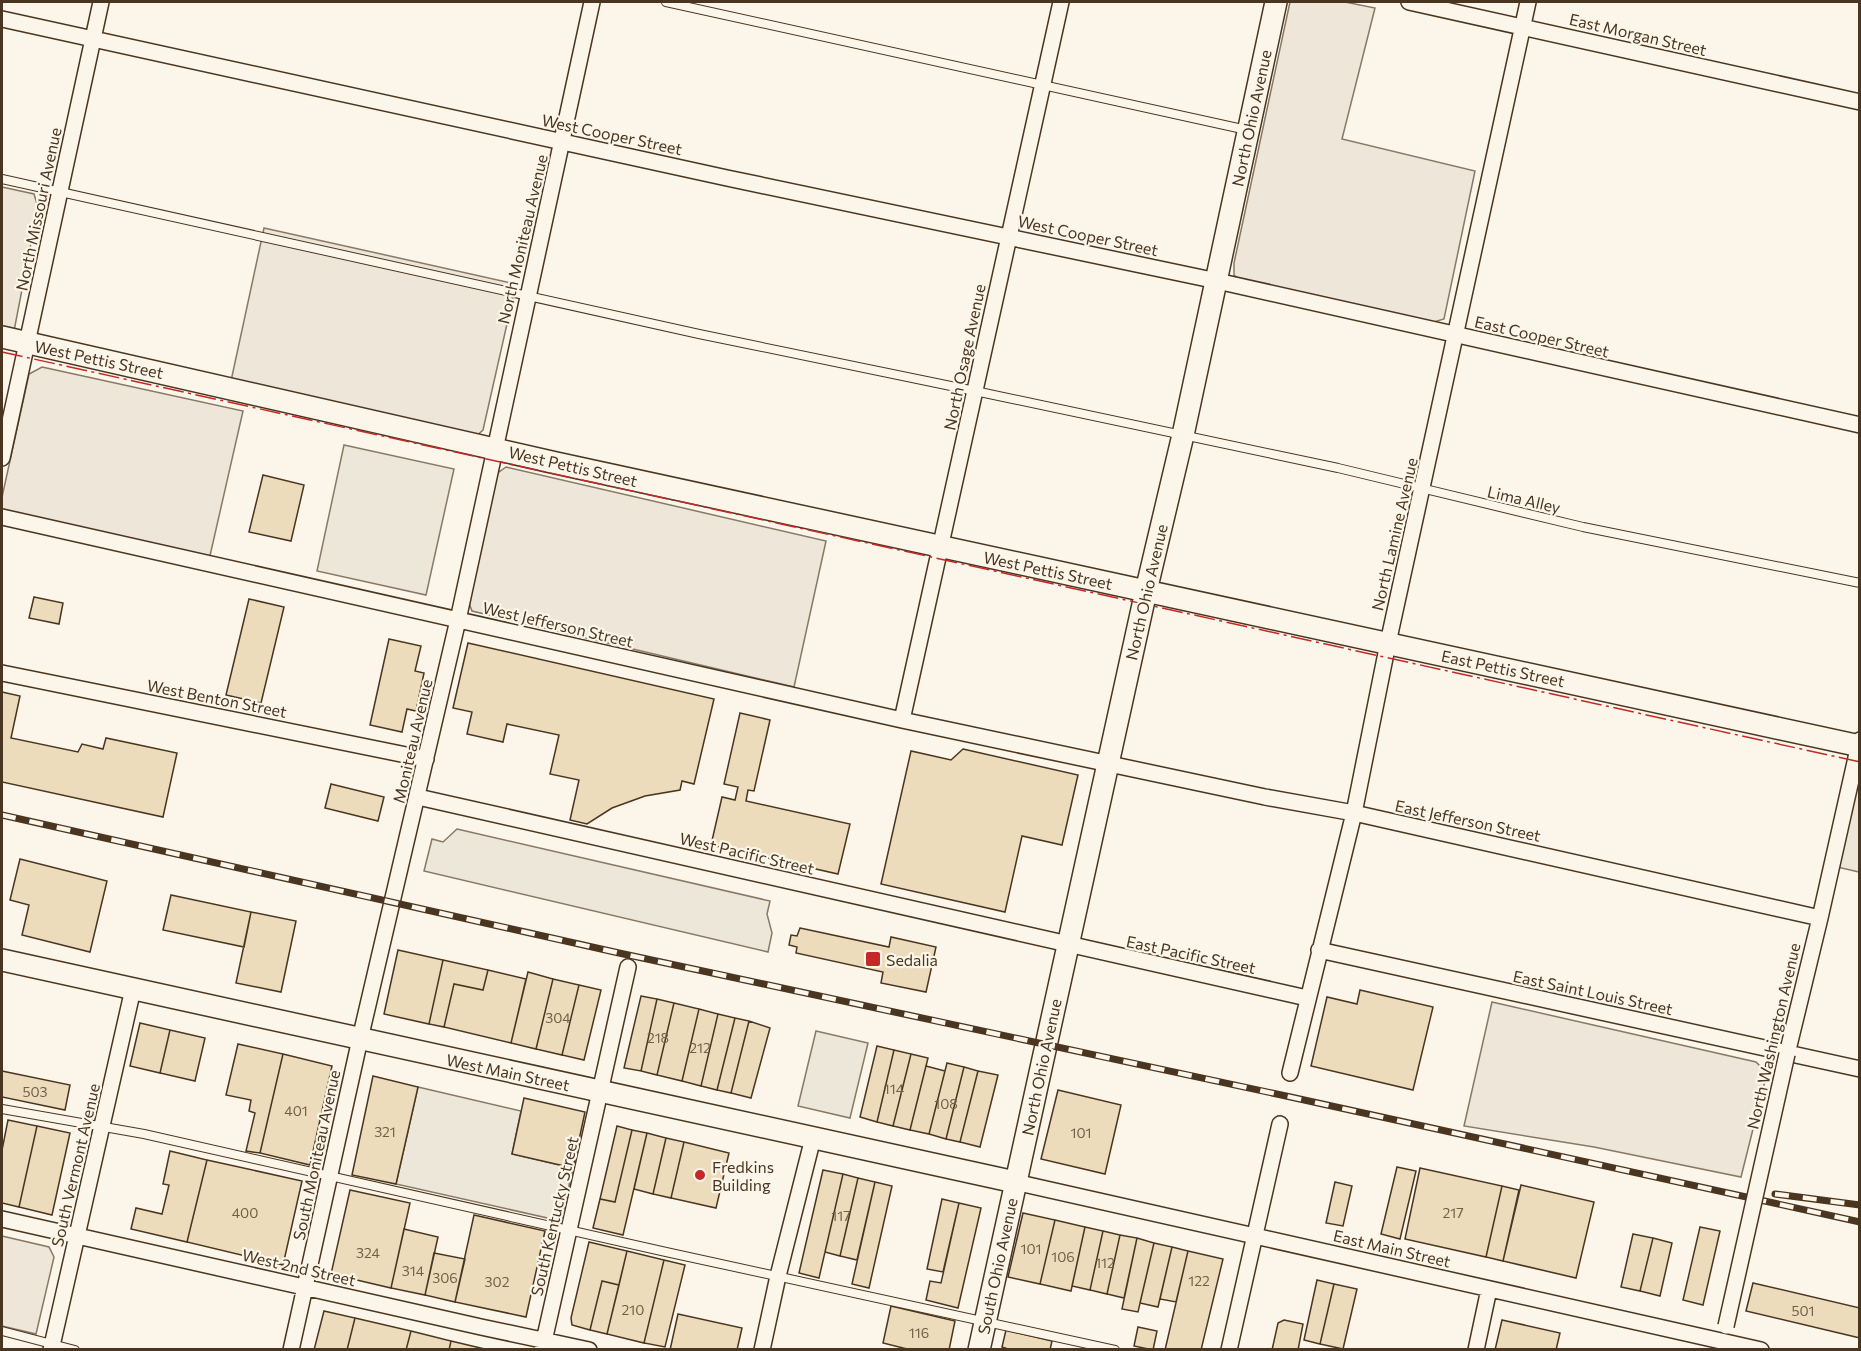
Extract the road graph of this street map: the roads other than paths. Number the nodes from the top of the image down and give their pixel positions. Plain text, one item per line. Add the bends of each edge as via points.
1 (101, 2) edge
2 (592, 2) edge
3 (666, 2) edge
4 (1061, 2) edge
5 (1276, 2) edge
6 (1409, 2) edge
7 (1528, 2) edge
8 (2, 19) edge
9 (1522, 27) junction
10 (93, 40) junction
11 (1043, 84) junction
12 (1860, 102) edge
13 (1249, 131) junction
14 (562, 142) junction
15 (2, 179) edge
16 (60, 192) junction
17 (1009, 237) junction
18 (1217, 281) junction
19 (527, 296) junction
20 (1456, 335) junction
21 (2, 337) edge
22 (27, 343) junction
23 (975, 391) junction
24 (1860, 425) edge
25 (1184, 435) junction
26 (494, 448) junction
27 (2, 458) edge
28 (1422, 488) junction
29 (2, 517) edge
30 (940, 547) junction
31 (1860, 583) edge
32 (1146, 591) junction
33 (458, 620) junction
34 (1388, 643) junction
35 (2, 673) edge
36 (902, 720) junction
37 (1859, 744) edge
38 (426, 759) junction
39 (1108, 764) junction
40 (418, 797) junction
41 (1354, 813) junction
42 (1820, 918) junction
43 (1068, 945) junction
44 (1319, 950) junction
45 (2, 960) edge
46 (628, 967) dead end
47 (132, 989) junction
48 (1307, 998) junction
49 (360, 1039) junction
50 (1787, 1054) junction
51 (1860, 1070) edge
52 (1290, 1073) dead end
53 (600, 1091) junction
54 (2, 1109) edge
55 (1280, 1124) dead end
56 (102, 1128) junction
57 (813, 1138) junction
58 (330, 1176) junction
59 (1015, 1182) junction
60 (2, 1219) edge
61 (569, 1230) junction
62 (78, 1236) junction
63 (1255, 1236) junction
64 (778, 1276) junction
65 (305, 1287) junction
66 (1489, 1289) junction
67 (985, 1321) junction
68 (2, 1331) edge
69 (1722, 1339) edge
70 (543, 1345) edge
71 (52, 1347) edge
72 (75, 1350) edge
73 (291, 1350) edge
74 (589, 1350) edge
75 (762, 1350) edge
76 (979, 1350) edge
77 (1115, 1350) edge
78 (1229, 1350) edge
79 (1476, 1350) edge
80 (1761, 1350) edge

1 - 10 street, North Missouri Avenue
2 - 14 street, North Moniteau Avenue
3 - 11 lane
4 - 11 street, North Osage Avenue
5 - 13 main road, North Ohio Avenue
6 - 9 street, East Morgan Street
7 - 9 street, North Lamine Avenue
8 - 10 street, West Cooper Street
9 - 12 street, East Morgan Street
9 - 20 street, North Lamine Avenue
10 - 14 street, West Cooper Street
10 - 16 street, North Missouri Avenue
11 - 13 lane
11 - 17 street, North Osage Avenue
13 - 18 main road, North Ohio Avenue
14 - 17 street, West Cooper Street
14 - 19 street, North Moniteau Avenue
15 - 16 lane, Lima Alley
16 - 19 lane, Lima Alley
16 - 22 street, North Missouri Avenue
17 - 18 street, West Cooper Street
17 - 23 street, North Osage Avenue
18 - 20 street, East Cooper Street
18 - 25 main road, North Ohio Avenue
19 - 23 lane, Lima Alley
19 - 26 street, North Moniteau Avenue
20 - 24 street, East Cooper Street
20 - 28 street, North Lamine Avenue
21 - 22 main road, West Pettis Street
22 - 26 main road, West Pettis Street
22 - 27 street, North Missouri Avenue
23 - 25 lane, Lima Alley
23 - 30 street, North Osage Avenue
25 - 28 lane, Lima Alley
25 - 32 main road, North Ohio Avenue
26 - 30 main road, West Pettis Street
26 - 33 street, Moniteau Avenue
28 - 31 lane, Lima Alley via 1583,527
28 - 34 street, North Lamine Avenue
29 - 33 street, West Jefferson Street
30 - 32 main road, West Pettis Street
30 - 36 street, North Osage Avenue
32 - 34 main road, East Pettis Street
32 - 39 main road, North Ohio Avenue
33 - 36 street, West Jefferson Street
33 - 38 street, Moniteau Avenue
34 - 37 main road, East Pettis Street
34 - 41 street, North Lamine Avenue
35 - 38 street, West Benton Street
36 - 39 street, West Jefferson Street
37 - 42 street, North Washington Avenue
38 - 40 street, Moniteau Avenue
39 - 41 street, East Jefferson Street
39 - 43 main road, North Ohio Avenue
40 - 43 street, West Pacific Street
40 - 49 street, Moniteau Avenue
41 - 42 street, East Jefferson Street
41 - 44 street, North Lamine Avenue
42 - 50 street, North Washington Avenue
43 - 48 street, East Pacific Street
43 - 59 main road, North Ohio Avenue
44 - 48 street, North Lamine Avenue
44 - 50 street, East Saint Louis Street
45 - 47 main road, West Main Street
46 - 53 street, South Kentucky Street
47 - 49 main road, West Main Street
47 - 56 street, South Vermont Avenue
48 - 52 street, North Lamine Avenue
49 - 53 main road, West Main Street
49 - 58 street, South Moniteau Avenue
50 - 51 street, East Saint Louis Street
50 - 69 street, North Washington Avenue, bridge
53 - 57 main road, West Main Street
53 - 61 street, South Kentucky Street
54 - 56 lane
55 - 63 street
56 - 58 lane
56 - 62 street, South Vermont Avenue
57 - 59 main road, West Main Street
57 - 64 street
58 - 61 lane
58 - 65 street, South Moniteau Avenue
59 - 63 street, East Main Street
59 - 67 main road, South Ohio Avenue
60 - 62 street, West 2nd Street
61 - 64 lane
61 - 70 street, South Kentucky Street
62 - 65 street, West 2nd Street
62 - 71 street, South Vermont Avenue
63 - 66 street, East Main Street
63 - 78 street
64 - 67 lane
64 - 75 street
65 - 70 street, West 2nd Street
65 - 73 street, South Moniteau Avenue
66 - 69 street, East Main Street
66 - 79 street
67 - 76 main road, South Ohio Avenue
67 - 77 lane
68 - 71 lane
69 - 80 street, East Main Street
70 - 74 street, West 2nd Street
71 - 72 lane

